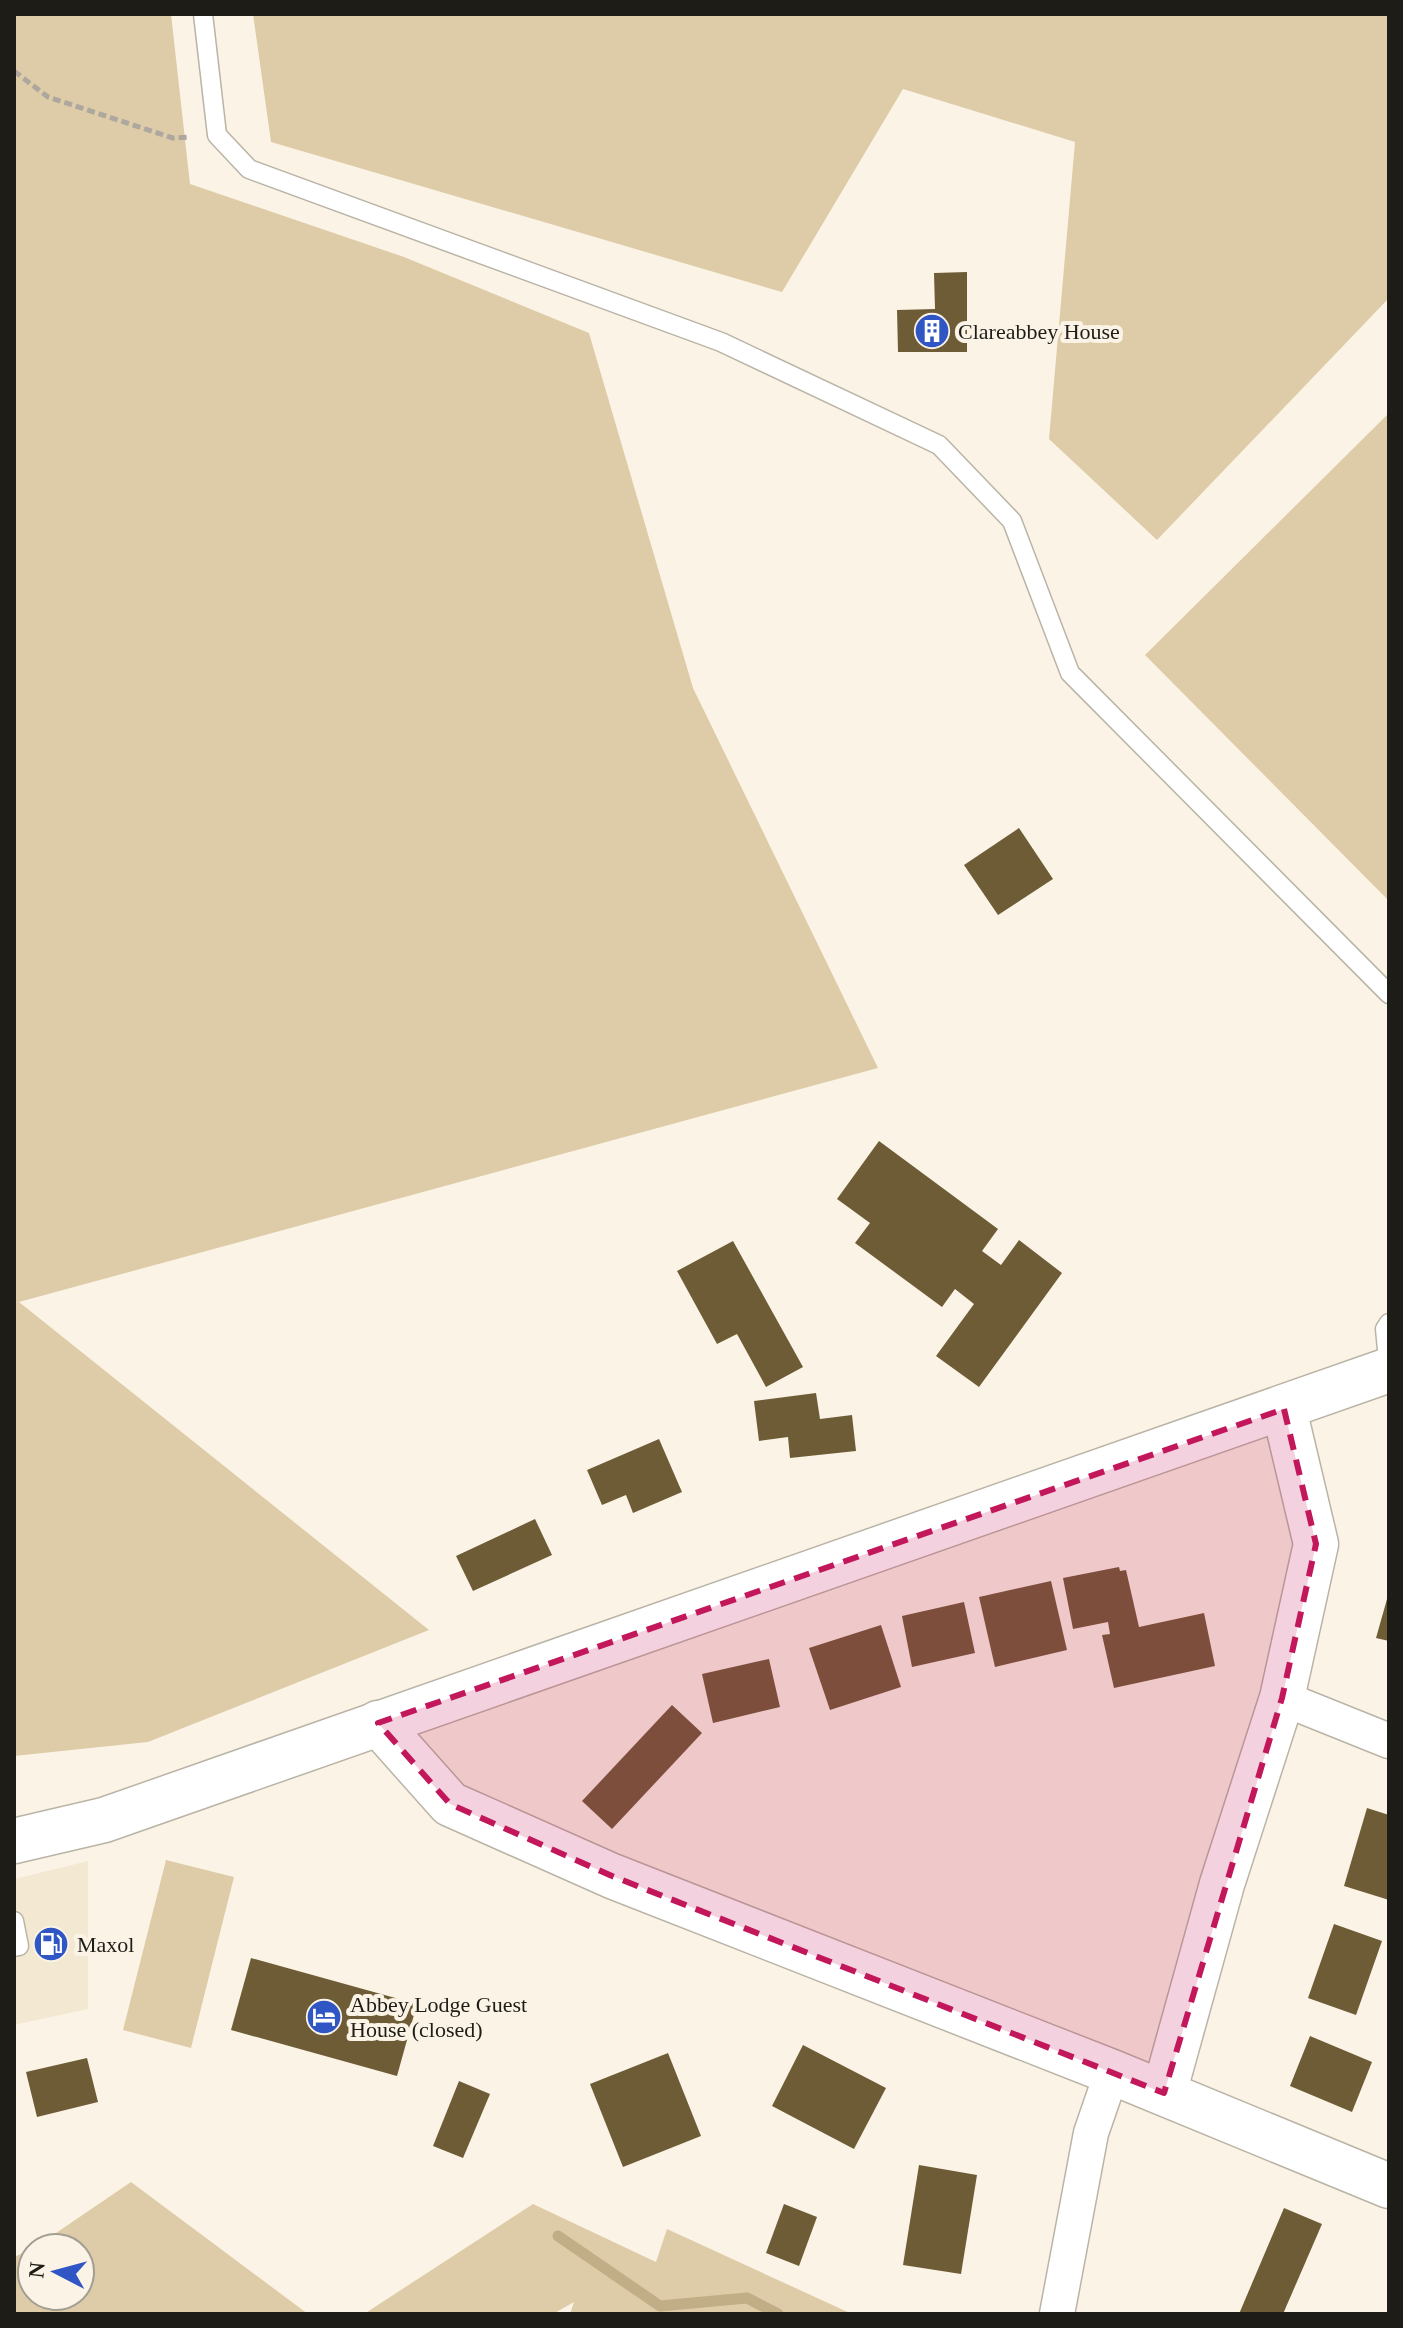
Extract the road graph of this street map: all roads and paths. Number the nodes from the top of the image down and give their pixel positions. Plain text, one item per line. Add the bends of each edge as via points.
1 (203, 14) edge
2 (14, 71) edge
3 (217, 135) junction
4 (1389, 994) edge
5 (1389, 1323) edge
6 (1389, 1370) edge
7 (1284, 1409) junction
8 (1282, 1698) junction
9 (378, 1723) junction
10 (1389, 1741) edge
11 (14, 1841) edge
12 (14, 1921) edge
13 (14, 1947) edge
14 (1112, 2072) junction
15 (1164, 2093) junction
16 (1389, 2186) edge
17 (1057, 2314) edge

1 - 3 lane
2 - 3 path via 48,97 173,138
3 - 4 lane via 249,169 721,342 939,445 1012,521 1070,673
5 - 6 lane
6 - 7 main road
7 - 8 main road via 1316,1544
7 - 9 main road
8 - 10 street
8 - 15 main road via 1222,1884
9 - 11 main road via 104,1820
9 - 14 main road via 450,1804 612,1876
12 - 13 lane via 19,1946
14 - 15 main road
14 - 17 street via 1091,2133
15 - 16 main road

